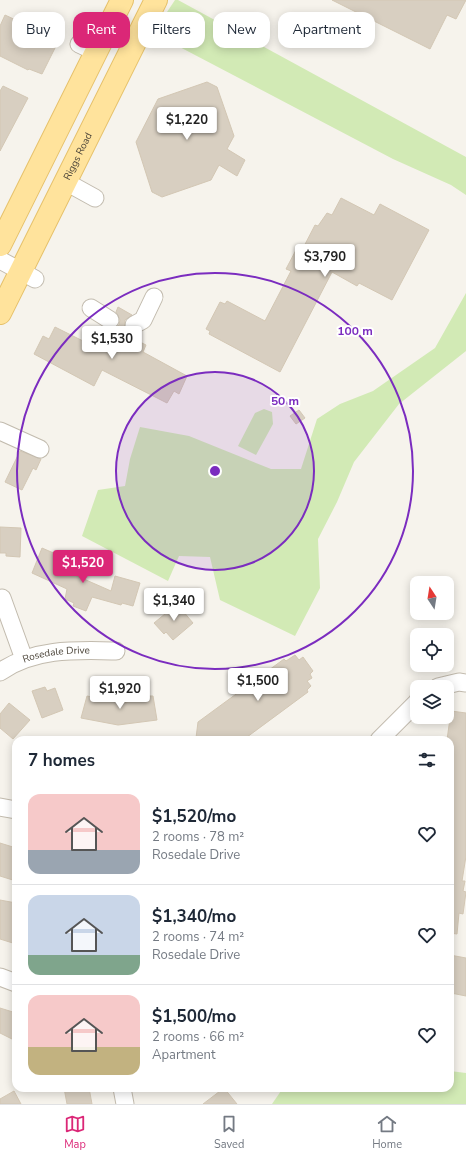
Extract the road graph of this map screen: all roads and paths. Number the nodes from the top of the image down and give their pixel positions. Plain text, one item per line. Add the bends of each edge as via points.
1 (122, 0) edge
2 (156, 0) edge
3 (66, 182) junction
4 (95, 198) dead end
5 (0, 245) edge
6 (0, 260) edge
7 (28, 275) junction
8 (154, 297) dead end
9 (91, 308) dead end
10 (0, 314) edge
11 (110, 320) dead end
12 (134, 325) dead end
13 (0, 431) edge
14 (40, 449) dead end
15 (2, 598) dead end
16 (116, 651) dead end
17 (24, 659) junction
18 (0, 672) edge
19 (454, 683) edge
20 (466, 683) edge
21 (410, 706) edge
22 (381, 736) edge
23 (0, 808) edge
24 (12, 810) edge
25 (0, 977) edge
26 (12, 982) edge
27 (123, 1092) edge
28 (125, 1104) edge

1 - 5 main road via 88,48
2 - 3 main road, Riggs Road
3 - 4 street
3 - 7 main road, Riggs Road
6 - 7 street
7 - 10 main road, Riggs Road
8 - 12 street via 143,320
9 - 11 street
13 - 14 street
15 - 17 street
16 - 17 street, Rosedale Drive via 62,651
17 - 18 street, Rosedale Drive
19 - 20 street
21 - 22 street via 390,719
23 - 24 street
25 - 26 street
27 - 28 street

